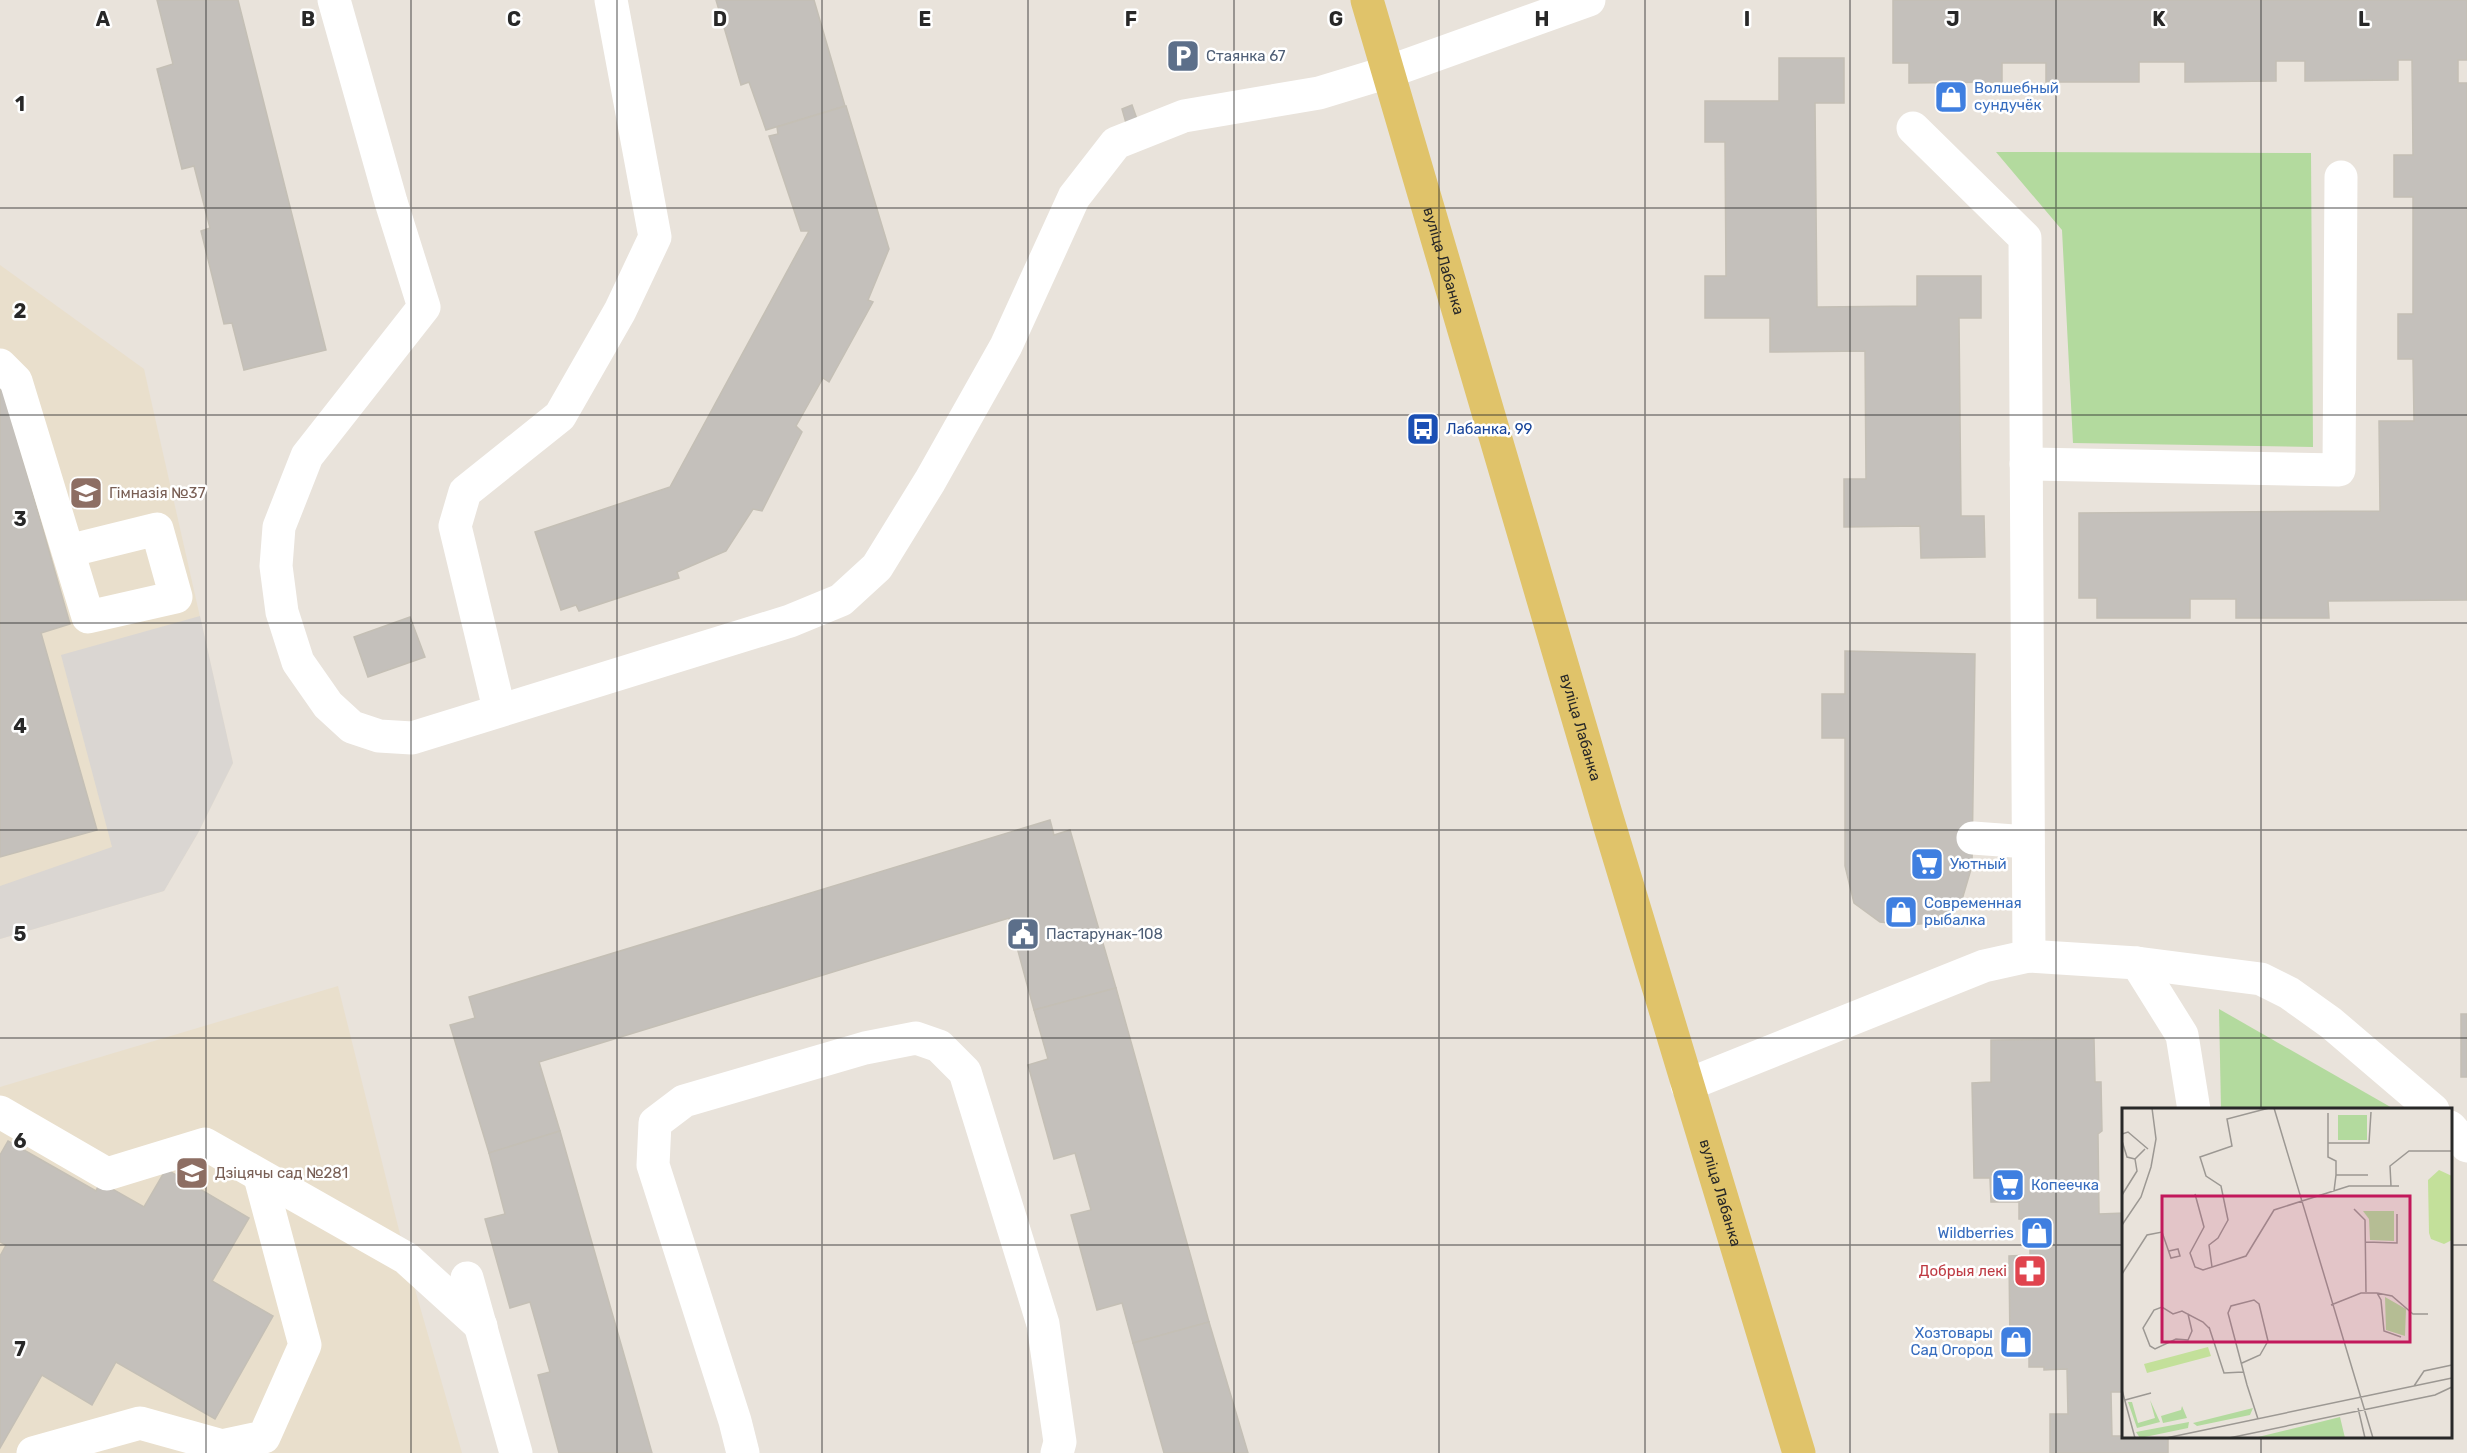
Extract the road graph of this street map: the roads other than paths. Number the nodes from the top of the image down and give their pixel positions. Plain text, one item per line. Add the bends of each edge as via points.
1 (334, 0) edge
2 (611, 0) edge
3 (1367, 0) edge
4 (1589, 0) edge
5 (1388, 72) junction
6 (1913, 128) dead end
7 (2341, 177) dead end
8 (0, 365) edge
9 (2026, 464) junction
10 (68, 551) dead end
11 (499, 709) junction
12 (1973, 838) dead end
13 (2028, 842) junction
14 (2029, 956) junction
15 (2137, 963) junction
16 (1687, 1085) junction
17 (2194, 1108) edge
18 (2431, 1108) edge
19 (0, 1112) edge
20 (2452, 1128) edge
21 (2467, 1146) edge
22 (260, 1177) junction
23 (467, 1278) dead end
24 (481, 1326) junction
25 (33, 1453) edge
26 (516, 1453) edge
27 (743, 1453) edge
28 (1057, 1453) edge
29 (1799, 1453) edge

1 - 11 lane via 424,307 307,456 279,527 276,566 282,612 298,662 328,705 352,728 379,736 412,738
2 - 11 lane via 655,237 620,311 560,416 465,492 455,526
3 - 5 main road, вуліца Лабанка
4 - 5 lane
5 - 11 lane via 1319,93 1184,116 1116,143 1074,197 1006,346 930,481 877,567 841,600 790,621
5 - 16 main road, вуліца Лабанка
6 - 9 lane via 2025,238
7 - 9 lane via 2339,470
8 - 10 lane via 16,381
9 - 13 lane
12 - 13 lane
13 - 14 lane
14 - 15 lane
14 - 16 lane via 1984,966
15 - 17 lane via 2182,1035
15 - 18 lane via 2261,979 2289,993 2331,1023
16 - 29 main road, вуліца Лабанка
19 - 22 lane via 107,1174 205,1144
20 - 21 lane
22 - 24 lane via 406,1258
22 - 25 lane via 304,1345 264,1437 222,1446 140,1423
23 - 24 lane
24 - 26 lane
27 - 28 lane via 653,1165 655,1124 684,1101 865,1048 916,1038 939,1046 964,1072 1043,1324 1060,1442

